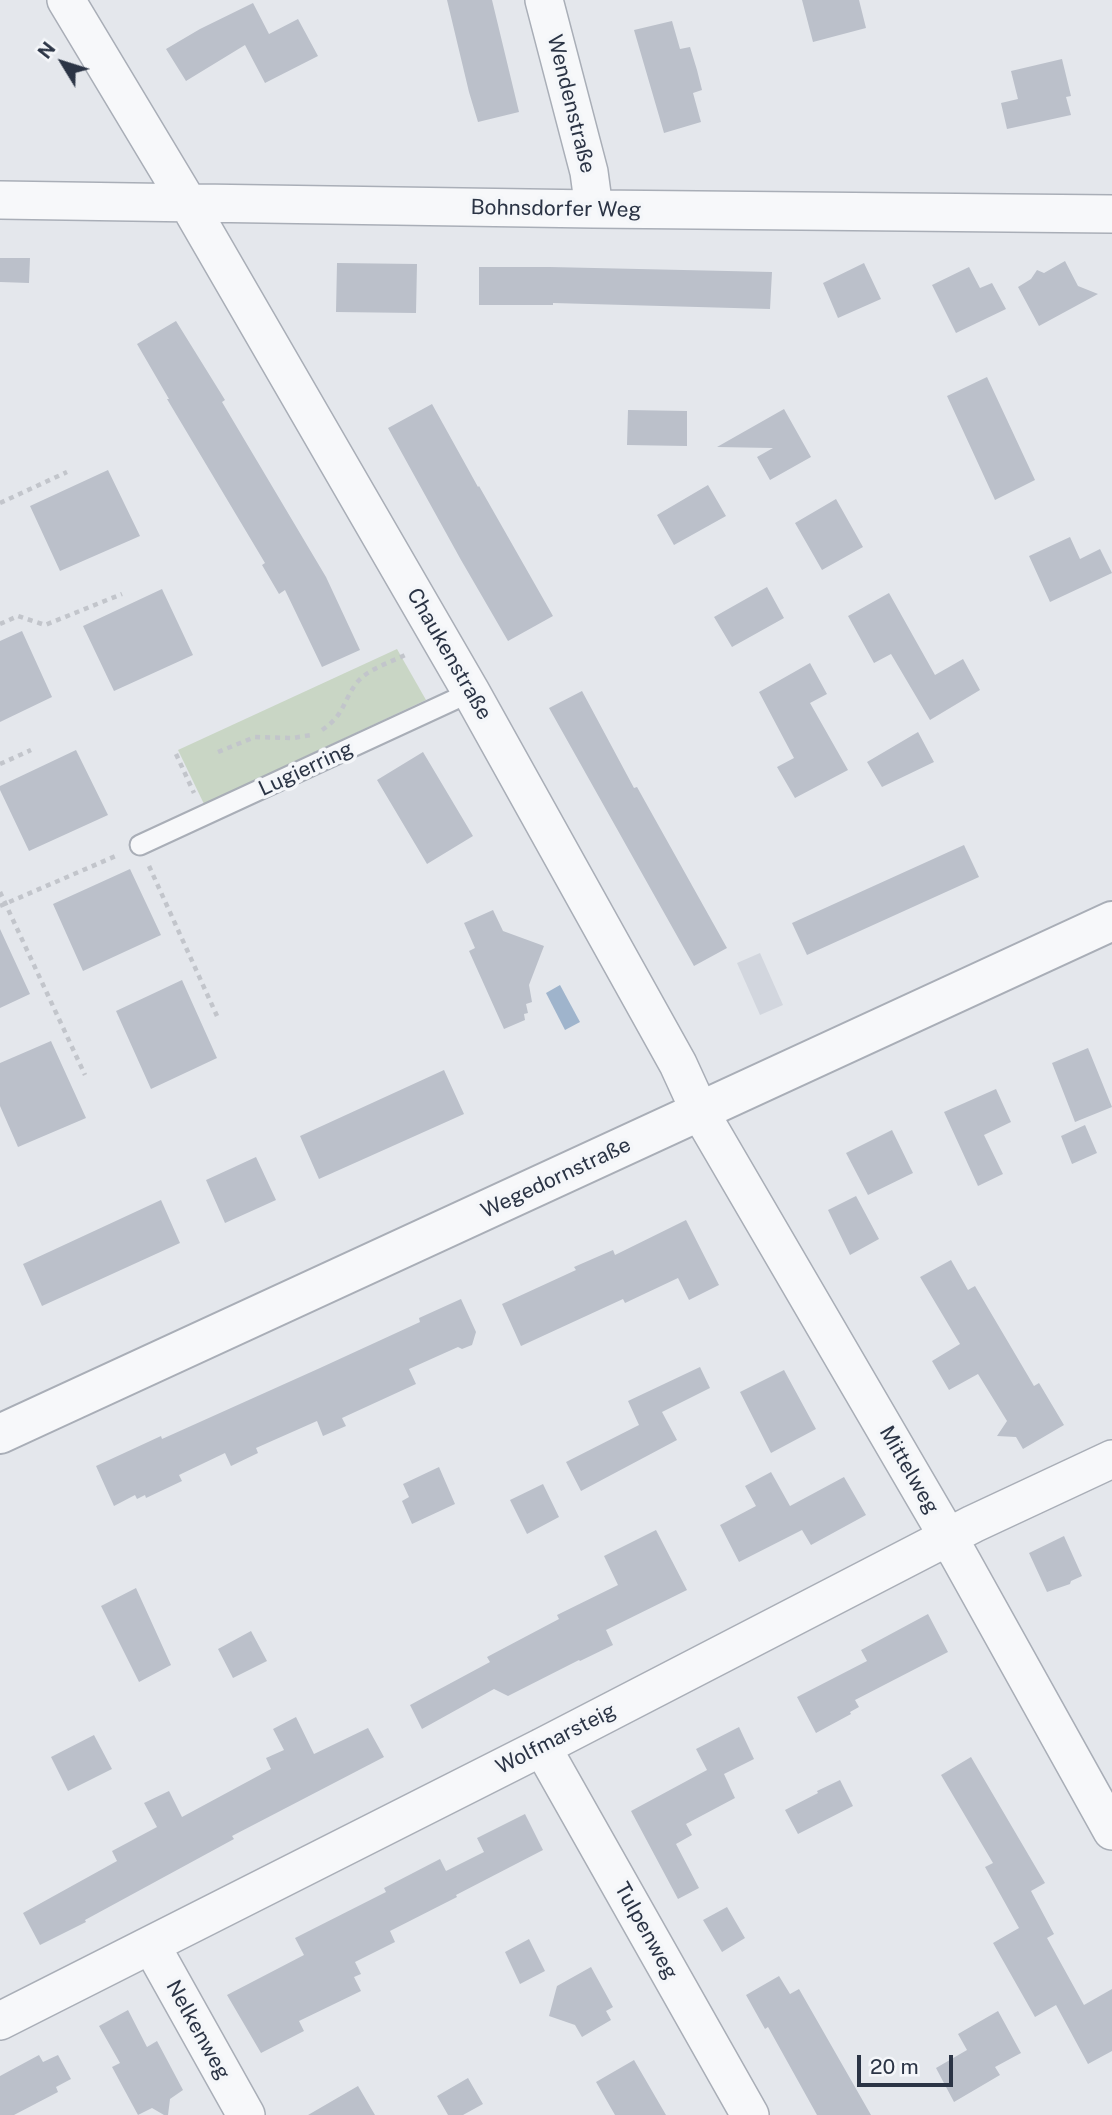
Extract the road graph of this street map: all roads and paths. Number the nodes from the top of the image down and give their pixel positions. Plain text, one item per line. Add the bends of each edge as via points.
1 (66, 0) edge
2 (544, 0) edge
3 (0, 200) edge
4 (188, 203) junction
5 (594, 209) junction
6 (1112, 214) edge
7 (67, 472) dead end
8 (0, 503) edge
9 (122, 594) dead end
10 (0, 624) edge
11 (407, 654) dead end
12 (471, 692) junction
13 (31, 750) dead end
14 (218, 752) dead end
15 (176, 754) dead end
16 (0, 764) edge
17 (205, 816) junction
18 (140, 845) junction
19 (0, 892) edge
20 (3, 905) edge
21 (1112, 921) edge
22 (217, 1016) dead end
23 (85, 1075) dead end
24 (700, 1112) junction
25 (0, 1434) edge
26 (1112, 1459) edge
27 (948, 1537) junction
28 (542, 1747) junction
29 (1112, 1831) edge
30 (150, 1945) junction
31 (0, 2021) edge
32 (246, 2115) edge
33 (750, 2115) edge

1 - 4 street, Chaukenstraße
2 - 5 street, Wendenstraße via 589,172
3 - 4 street, Bohnsdorfer Weg
4 - 5 street, Bohnsdorfer Weg
4 - 12 street, Chaukenstraße
5 - 6 street, Bohnsdorfer Weg
7 - 8 path
9 - 10 path via 45,625 18,616
11 - 14 path via 367,673 325,729 309,736 255,737
12 - 17 lane, Lugierring
12 - 24 street, Chaukenstraße via 678,1064
13 - 16 path
15 - 17 path
17 - 18 lane, Lugierring
18 - 20 path
18 - 22 path
19 - 20 path
20 - 23 path
21 - 24 street, Wegedornstraße
24 - 25 street, Wegedornstraße
24 - 27 street, Mittelweg
26 - 27 street, Wolfmarsteig
27 - 28 street, Wolfmarsteig
27 - 29 street, Mittelweg
28 - 30 street, Wolfmarsteig
28 - 33 street, Tulpenweg
30 - 31 street, Wolfmarsteig
30 - 32 street, Nelkenweg

